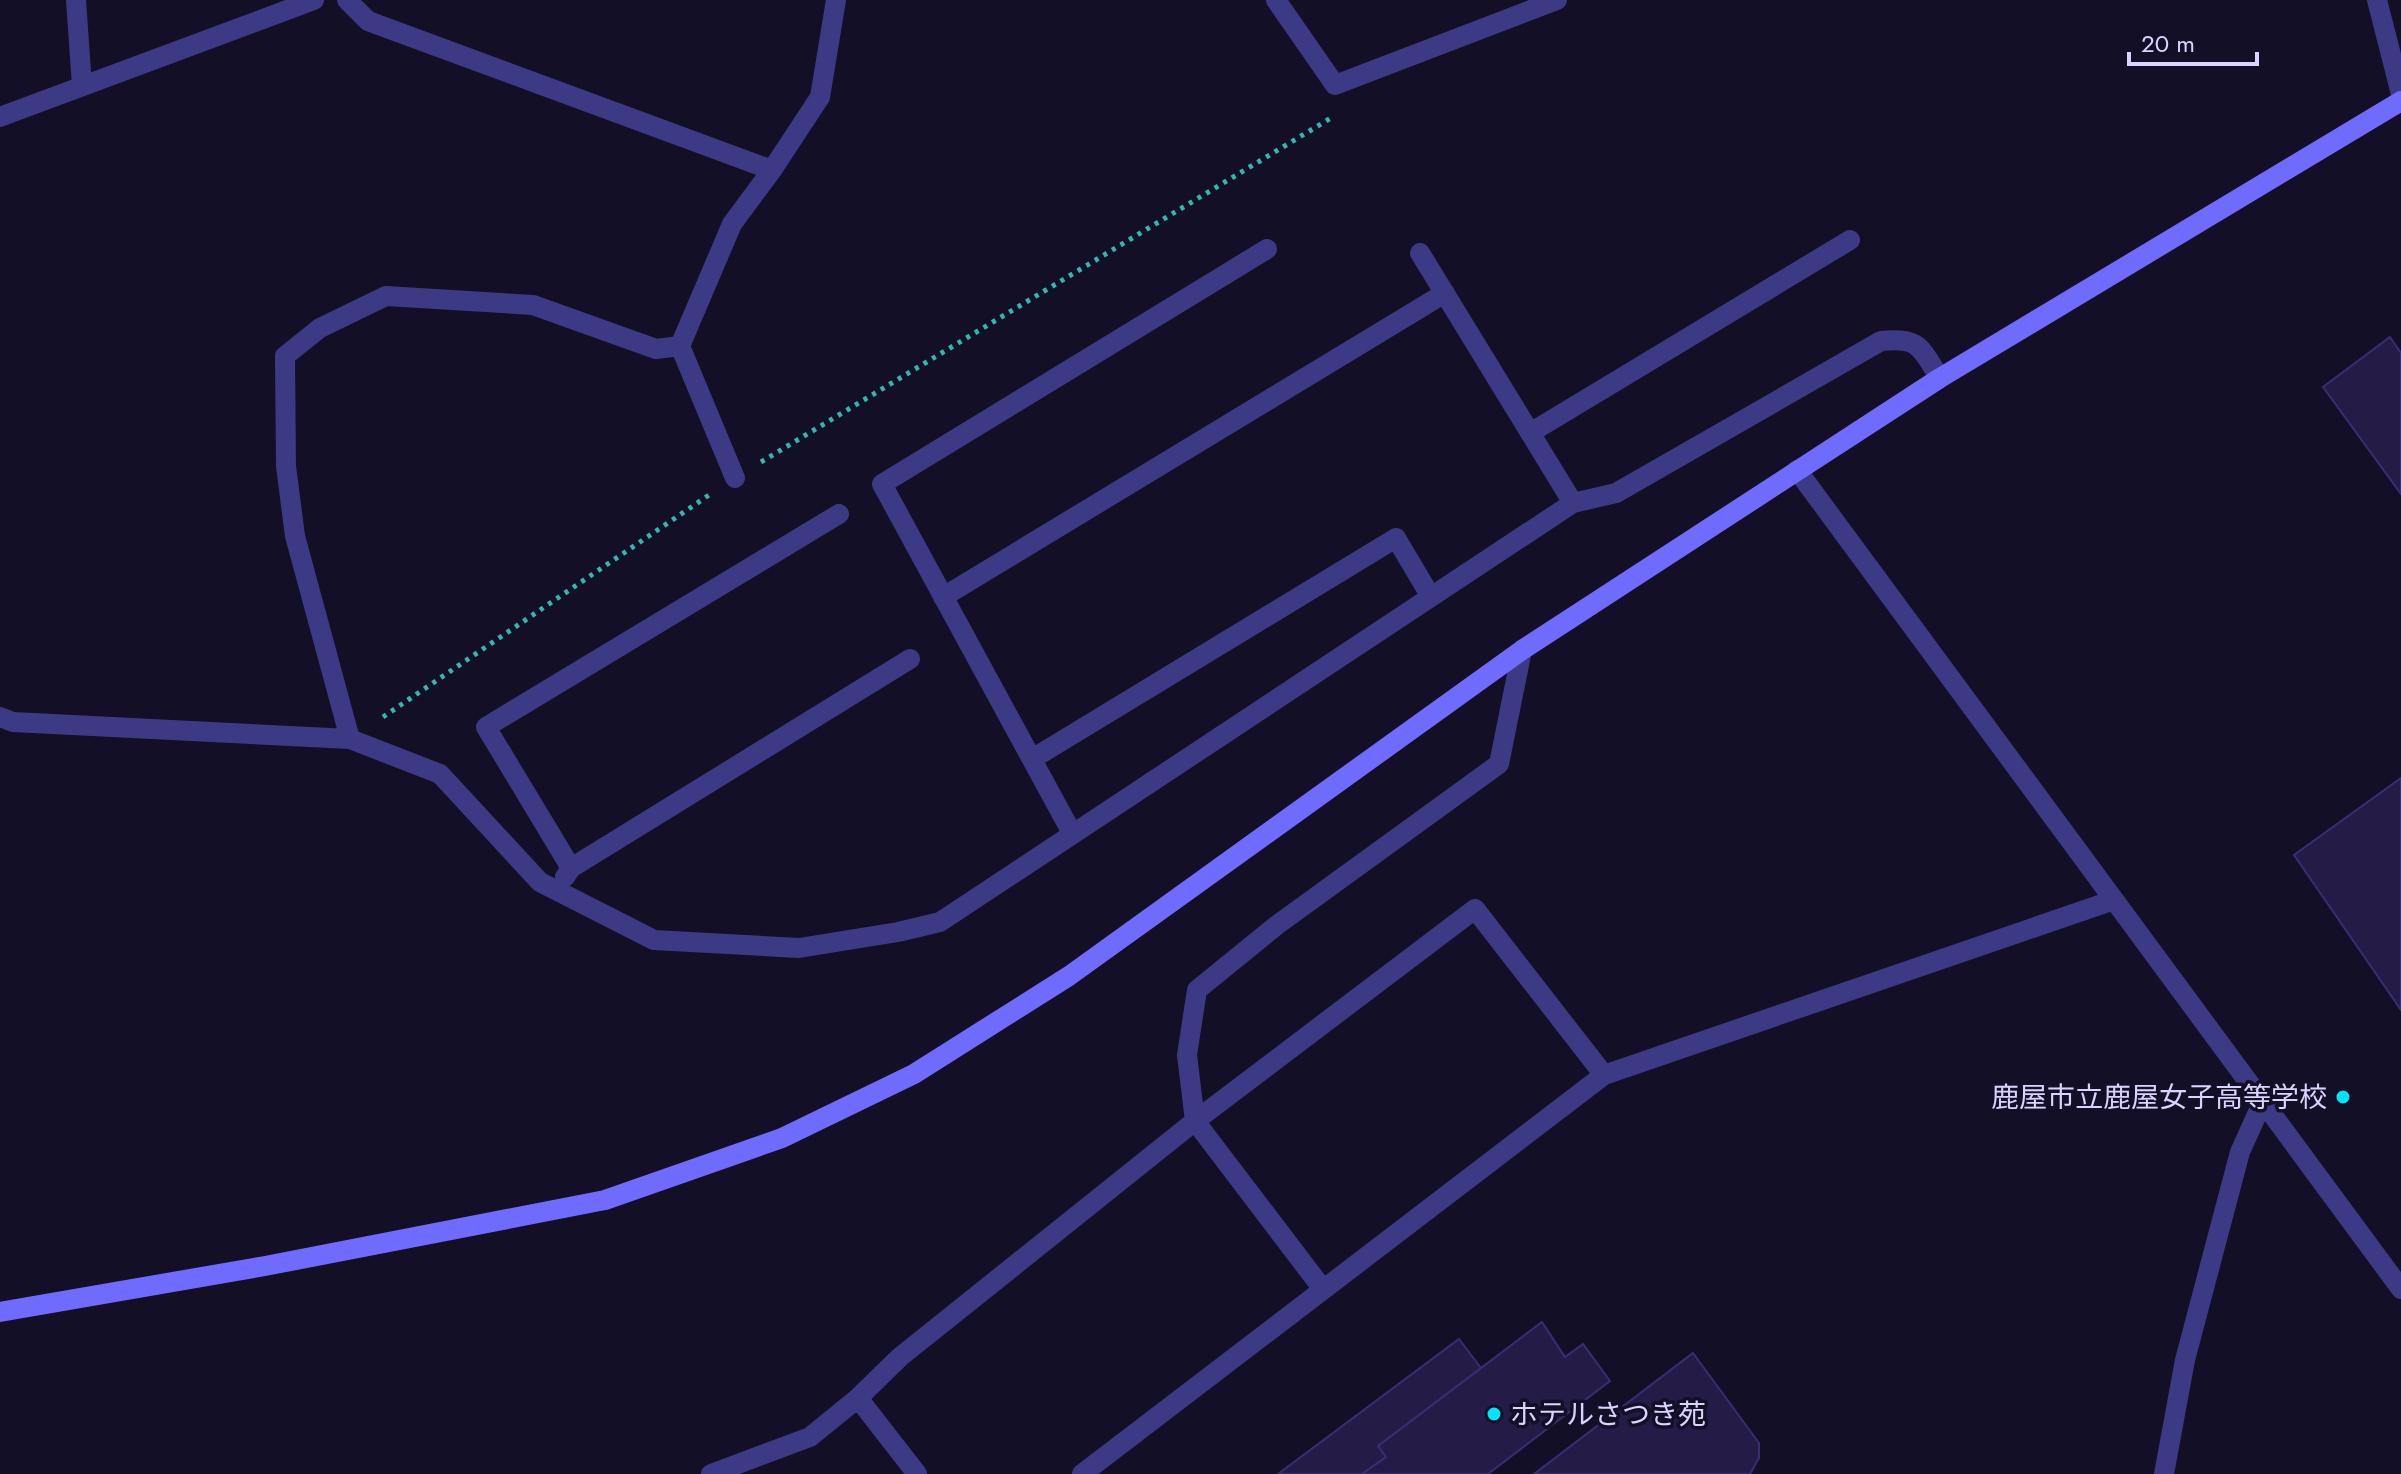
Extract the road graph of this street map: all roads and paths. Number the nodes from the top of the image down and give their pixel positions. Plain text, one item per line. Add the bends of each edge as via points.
1 (76, 0) edge
2 (314, 0) edge
3 (347, 0) edge
4 (836, 0) edge
5 (1276, 0) edge
6 (1557, 0) edge
7 (2377, 0) edge
8 (1335, 85) junction
9 (82, 86) junction
10 (2401, 94) edge
11 (2401, 101) edge
12 (0, 117) edge
13 (772, 170) junction
14 (1850, 240) dead end
15 (1267, 249) dead end
16 (1420, 253) dead end
17 (1445, 293) junction
18 (680, 346) junction
19 (1940, 378) junction
20 (1530, 433) junction
21 (1797, 470) junction
22 (735, 478) junction
23 (1573, 503) junction
24 (839, 514) dead end
25 (943, 597) junction
26 (1431, 597) junction
27 (1522, 650) junction
28 (910, 659) dead end
29 (0, 717) edge
30 (350, 739) junction
31 (1032, 759) junction
32 (1072, 833) junction
33 (571, 868) junction
34 (557, 891) junction
35 (2114, 900) junction
36 (1604, 1075) junction
37 (2263, 1101) junction
38 (1195, 1121) junction
39 (1322, 1288) junction
40 (2401, 1289) edge
41 (0, 1312) edge
42 (858, 1398) junction
43 (711, 1474) edge
44 (917, 1474) edge
45 (1082, 1474) edge
46 (2164, 1474) edge

1 - 9 street
2 - 9 street
3 - 13 street via 368,21
4 - 13 street via 820,97
5 - 8 street
6 - 8 street
7 - 10 street
8 - 22 path via 1332,117
9 - 12 street
11 - 19 street
13 - 18 street via 732,224
14 - 20 street
15 - 25 street via 882,484
16 - 17 street
17 - 20 street
17 - 25 street
18 - 22 street
18 - 30 street via 656,349 533,305 386,296 320,328 285,356 286,466 295,536
19 - 21 street
19 - 23 street via 1918,346 1905,338 1881,341 1616,493
20 - 23 street
21 - 27 street
21 - 35 street
22 - 30 path
23 - 26 street
24 - 33 street via 486,727
25 - 31 street
26 - 31 street via 1396,538
26 - 32 street
27 - 38 street via 1499,764 1277,925 1197,990 1187,1055
27 - 41 street via 1069,976 914,1074 782,1138 605,1200
28 - 33 street
29 - 30 street via 13,722
30 - 34 street via 440,774 540,882
31 - 32 street
32 - 34 street via 940,922 799,948 654,940
33 - 34 street
35 - 36 street
35 - 37 street
36 - 38 street via 1475,909
36 - 39 street
37 - 40 street
37 - 46 street via 2240,1152 2185,1360
38 - 39 street
38 - 42 street via 900,1357
39 - 45 street
42 - 43 street via 810,1437
42 - 44 street

